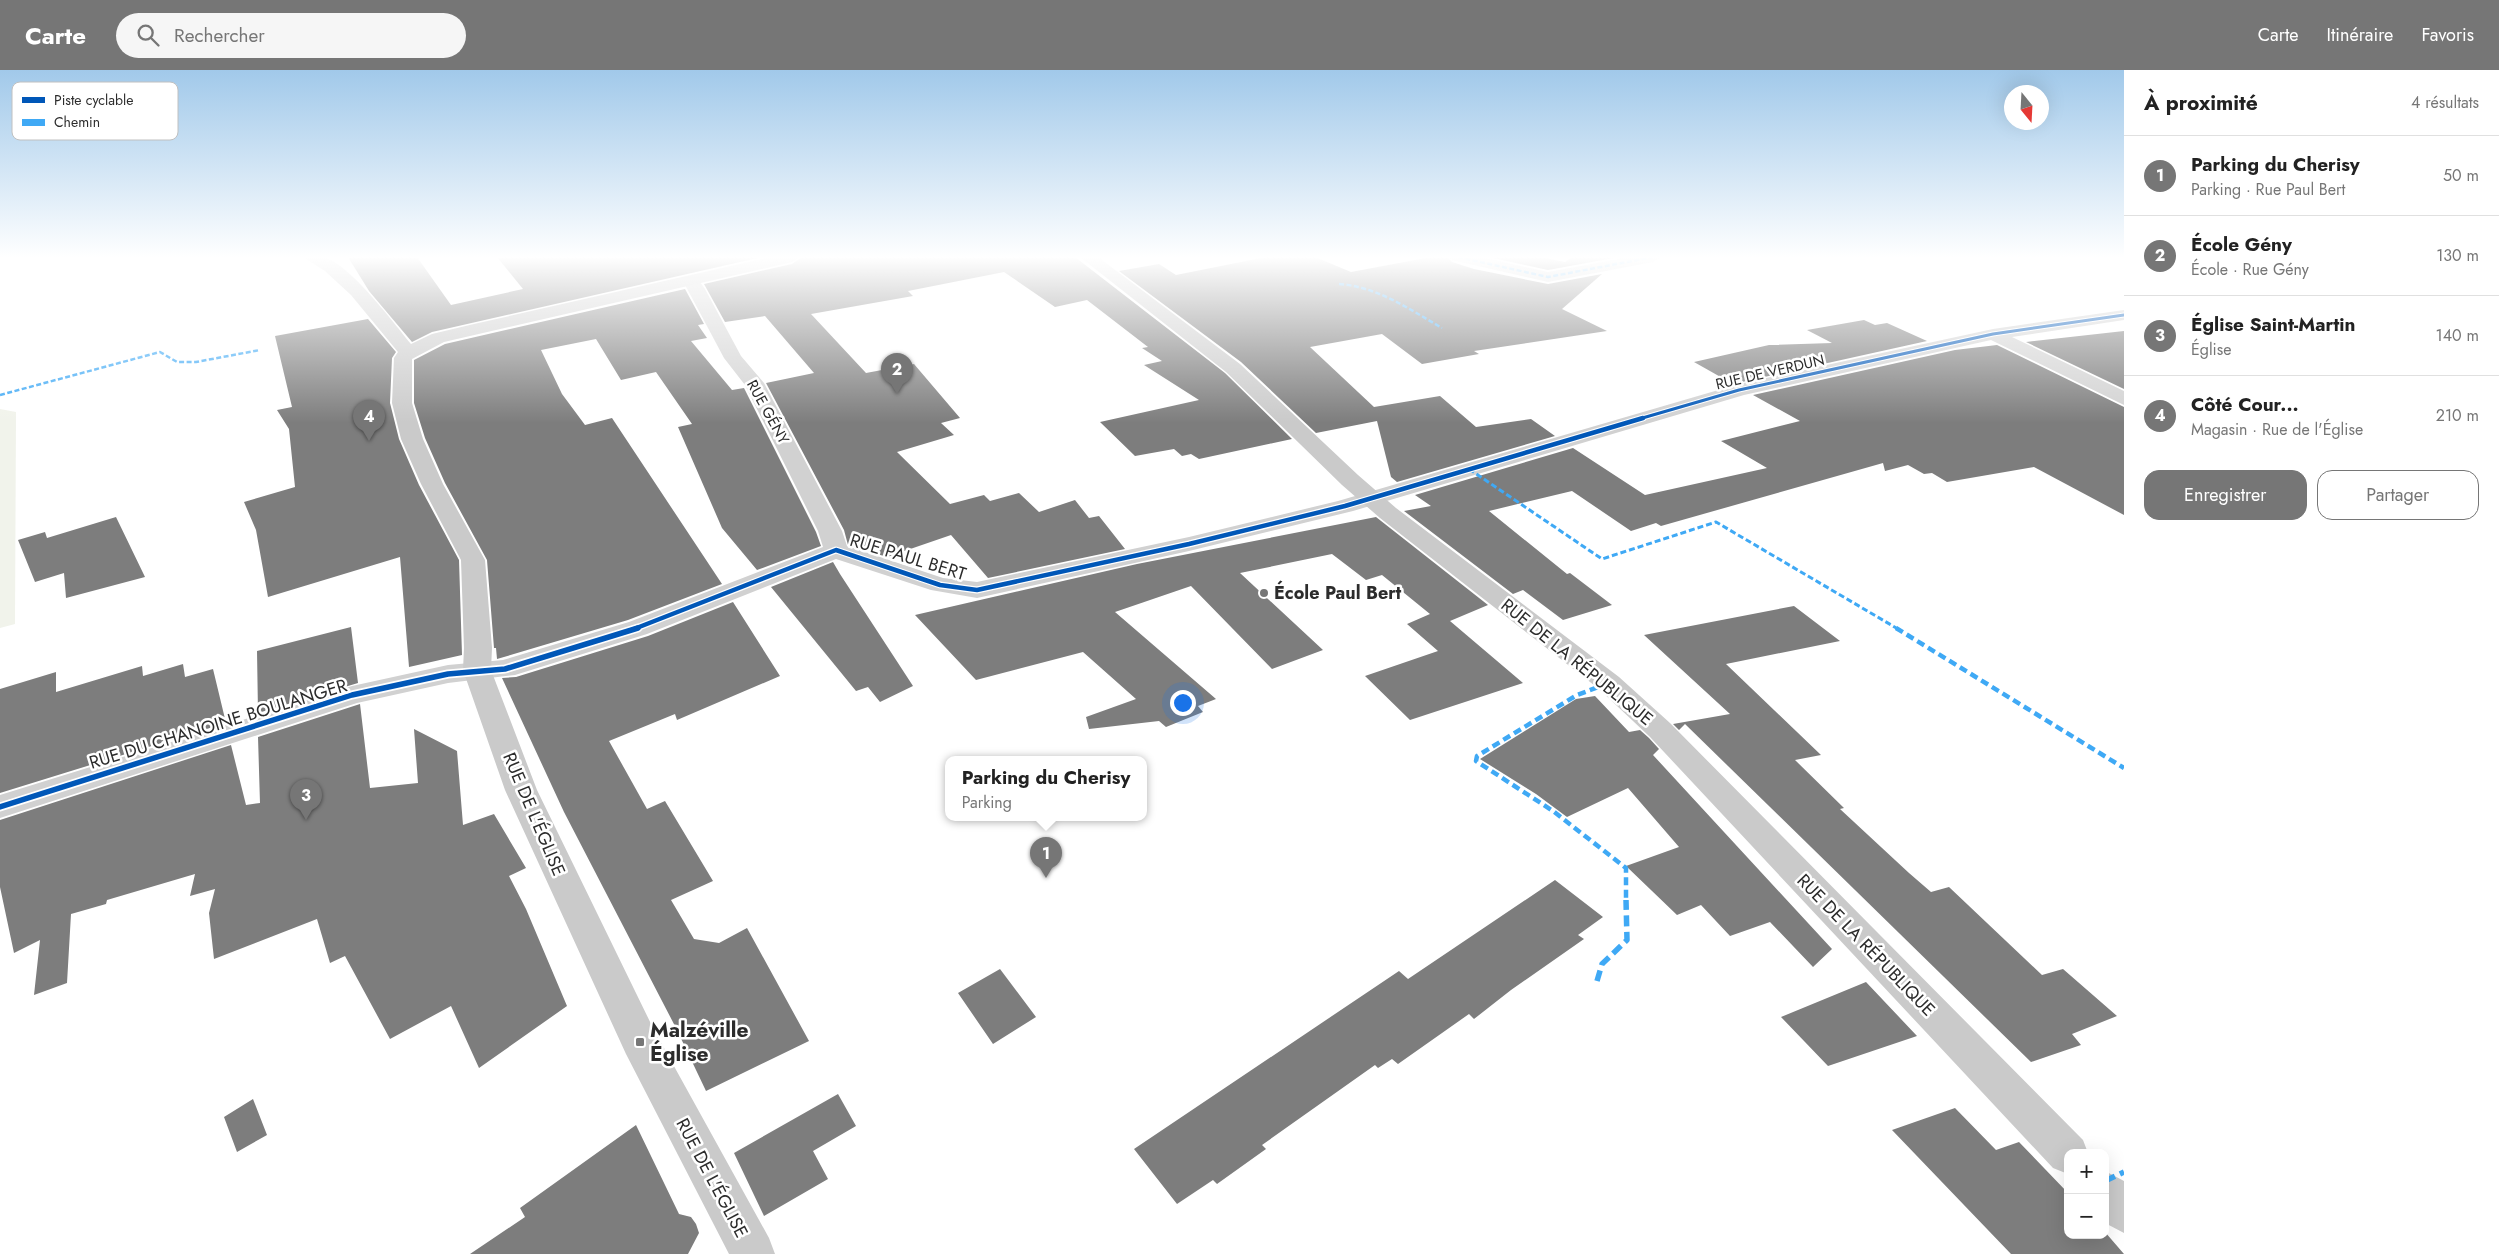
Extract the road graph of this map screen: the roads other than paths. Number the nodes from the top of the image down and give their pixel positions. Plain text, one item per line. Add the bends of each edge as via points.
1 (375, 312) edge
2 (550, 312) edge
3 (707, 312) edge
4 (1160, 312) edge
5 (2124, 314) edge
6 (1993, 334) junction
7 (408, 352) junction
8 (2124, 399) edge
9 (1372, 498) junction
10 (836, 550) junction
11 (477, 670) junction
12 (0, 807) edge
13 (2064, 1150) edge
14 (2107, 1194) edge
15 (2124, 1211) edge
16 (753, 1254) edge

1 - 7 main road
2 - 7 main road via 438,338
3 - 10 street, RUE GÉNY via 732,358 754,383 830,531
4 - 9 main road, RUE DE LA RÉPUBLIQUE via 1233,368
5 - 6 street, RUE DE VERDUN
6 - 8 street
6 - 9 street, RUE DE VERDUN via 1739,390
7 - 11 main road, RUE DE L'ÉGLISE via 403,358 402,403 412,439 473,560
9 - 10 street, RUE PAUL BERT via 1189,544 977,590 940,585
9 - 13 main road, RUE DE LA RÉPUBLIQUE via 1609,683 1660,730
10 - 11 street, RUE PAUL BERT via 638,628 505,669
11 - 12 street, RUE DU CHANOINE BOULANGER via 352,695
11 - 16 main road, RUE DE L'ÉGLISE via 521,790 595,950
14 - 15 main road

